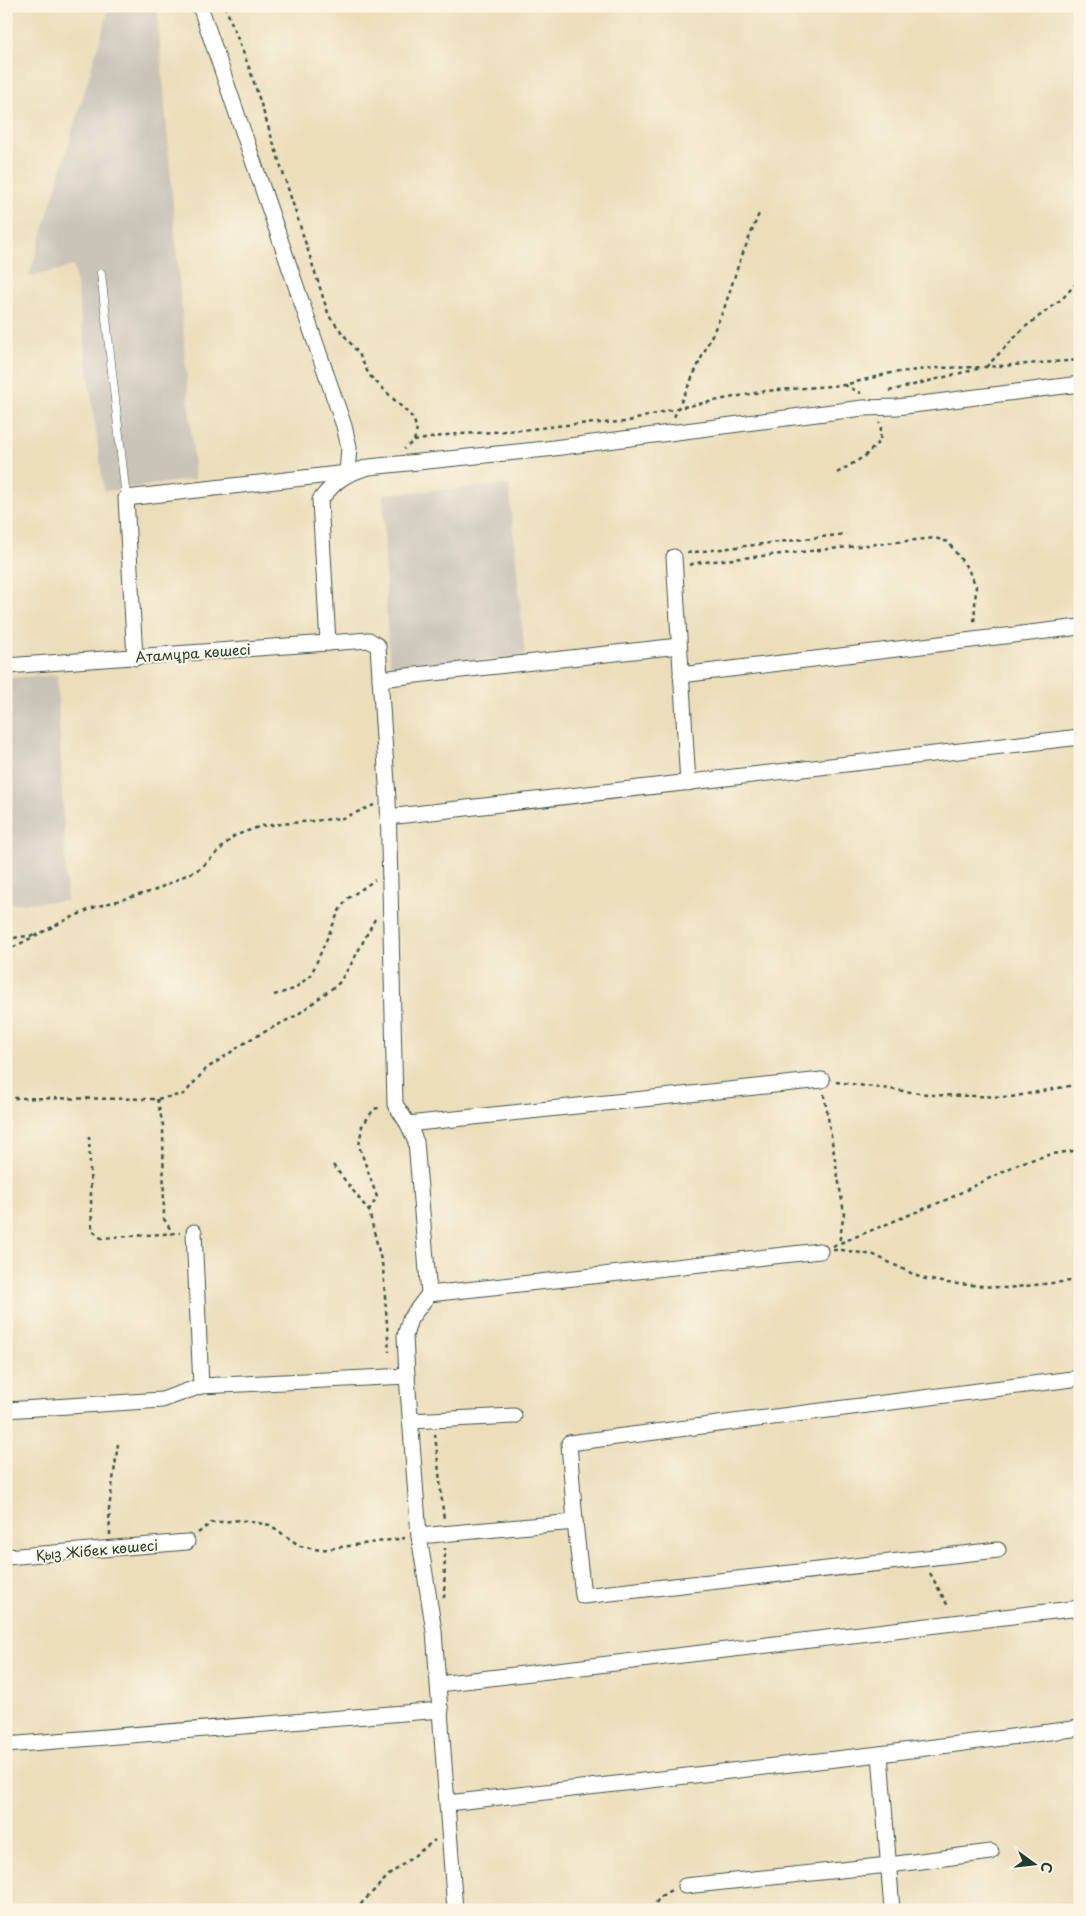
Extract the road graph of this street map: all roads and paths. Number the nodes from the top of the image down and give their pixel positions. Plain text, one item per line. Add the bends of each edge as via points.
1 (200, 6) edge
2 (225, 6) edge
3 (760, 211) dead end
4 (101, 272) dead end
5 (1080, 279) edge
6 (1080, 360) edge
7 (986, 367) junction
8 (1080, 384) edge
9 (678, 408) junction
10 (874, 408) junction
11 (666, 434) junction
12 (414, 441) junction
13 (385, 465) junction
14 (347, 473) junction
15 (837, 473) dead end
16 (126, 498) junction
17 (846, 534) dead end
18 (674, 564) junction
19 (1080, 627) edge
20 (974, 639) junction
21 (328, 643) junction
22 (679, 646) junction
23 (135, 658) junction
24 (6, 666) edge
25 (681, 675) junction
26 (380, 679) junction
27 (1080, 737) edge
28 (688, 783) junction
29 (388, 800) junction
30 (388, 817) junction
31 (390, 869) junction
32 (378, 912) dead end
33 (38, 934) junction
34 (6, 939) edge
35 (6, 951) edge
36 (274, 995) dead end
37 (822, 1080) junction
38 (1080, 1084) edge
39 (6, 1098) edge
40 (157, 1099) junction
41 (395, 1104) junction
42 (408, 1124) junction
43 (89, 1136) dead end
44 (1080, 1150) edge
45 (333, 1165) dead end
46 (370, 1212) junction
47 (194, 1232) joint
48 (173, 1233) junction
49 (838, 1244) junction
50 (820, 1251) junction
51 (1080, 1280) edge
52 (429, 1294) junction
53 (399, 1376) junction
54 (1080, 1378) edge
55 (200, 1386) junction
56 (6, 1410) edge
57 (514, 1416) dead end
58 (410, 1421) junction
59 (118, 1444) dead end
60 (575, 1522) junction
61 (419, 1536) junction
62 (187, 1542) joint
63 (111, 1548) junction
64 (998, 1550) dead end
65 (6, 1557) edge
66 (923, 1558) junction
67 (1080, 1608) edge
68 (956, 1622) junction
69 (439, 1684) junction
70 (441, 1710) junction
71 (1080, 1728) edge
72 (6, 1746) edge
73 (880, 1754) junction
74 (448, 1803) junction
75 (450, 1829) junction
76 (991, 1852) dead end
77 (889, 1865) junction
78 (685, 1886) joint
79 (355, 1910) edge
80 (455, 1910) edge
81 (652, 1910) edge
82 (892, 1910) edge

1 - 14 street via 344,426 349,447
2 - 12 path via 250,70 329,316 359,354 369,375 413,418 417,429
3 - 9 path via 724,309
4 - 16 lane
5 - 7 path via 1063,298 1024,328
6 - 7 path
7 - 9 path via 891,373 844,385 765,391
7 - 10 path via 902,387 881,395
8 - 10 street
9 - 11 path
9 - 12 path via 625,422 447,435
10 - 11 street
10 - 15 path via 881,427 880,441 865,456
11 - 13 street
12 - 13 path
13 - 14 street
14 - 16 street
14 - 21 street via 320,500
16 - 23 street
17 - 18 path via 694,551
18 - 20 path via 935,538 948,542 976,586
18 - 22 street
19 - 20 street
20 - 25 street
21 - 23 street, Атамұра көшесі
21 - 26 street, Атамұра көшесі via 369,640 378,646
22 - 25 street
22 - 26 street
23 - 24 street, Атамұра көшесі
25 - 28 street
26 - 29 street
27 - 28 street
28 - 30 street
29 - 30 street
29 - 33 path via 343,818 261,826 234,836 201,868 153,891 96,907
30 - 31 street
31 - 36 path via 347,899 311,975 294,989
31 - 41 street
32 - 40 path via 354,961 339,983 297,1015 206,1069 184,1094
33 - 34 path
33 - 35 path
37 - 38 path via 934,1095 1011,1097
37 - 42 street
37 - 49 path via 844,1213
39 - 40 path
40 - 48 path via 163,1125 164,1219
41 - 42 street
41 - 46 path via 374,1109 362,1126 359,1146 377,1197
42 - 52 street via 416,1142
43 - 48 path via 92,1230 101,1238
44 - 49 path via 1020,1162 948,1199
45 - 46 path
46 - 53 path via 383,1268
47 - 48 path
47 - 55 street
49 - 50 path
50 - 51 path via 842,1250 874,1255 921,1278 948,1283 1006,1288
50 - 52 street
52 - 53 street via 410,1319
53 - 55 street
53 - 58 street
54 - 60 street via 569,1443
55 - 56 street via 162,1400
57 - 58 street
58 - 61 street
59 - 63 path via 109,1509
60 - 61 street
60 - 66 street via 583,1596
61 - 62 path via 320,1550 300,1546 270,1525 240,1520 210,1523
61 - 69 street
62 - 63 street, Қыз Жібек көшесі
63 - 65 street, Қыз Жібек көшесі
64 - 66 street
66 - 68 path
67 - 68 street
68 - 69 street
69 - 70 street
70 - 72 street
70 - 74 street
71 - 73 street
73 - 74 street
73 - 77 street
74 - 75 street
75 - 79 path via 389,1875
75 - 80 street
76 - 77 street
77 - 78 street
77 - 82 street
78 - 81 path via 667,1892 655,1902

